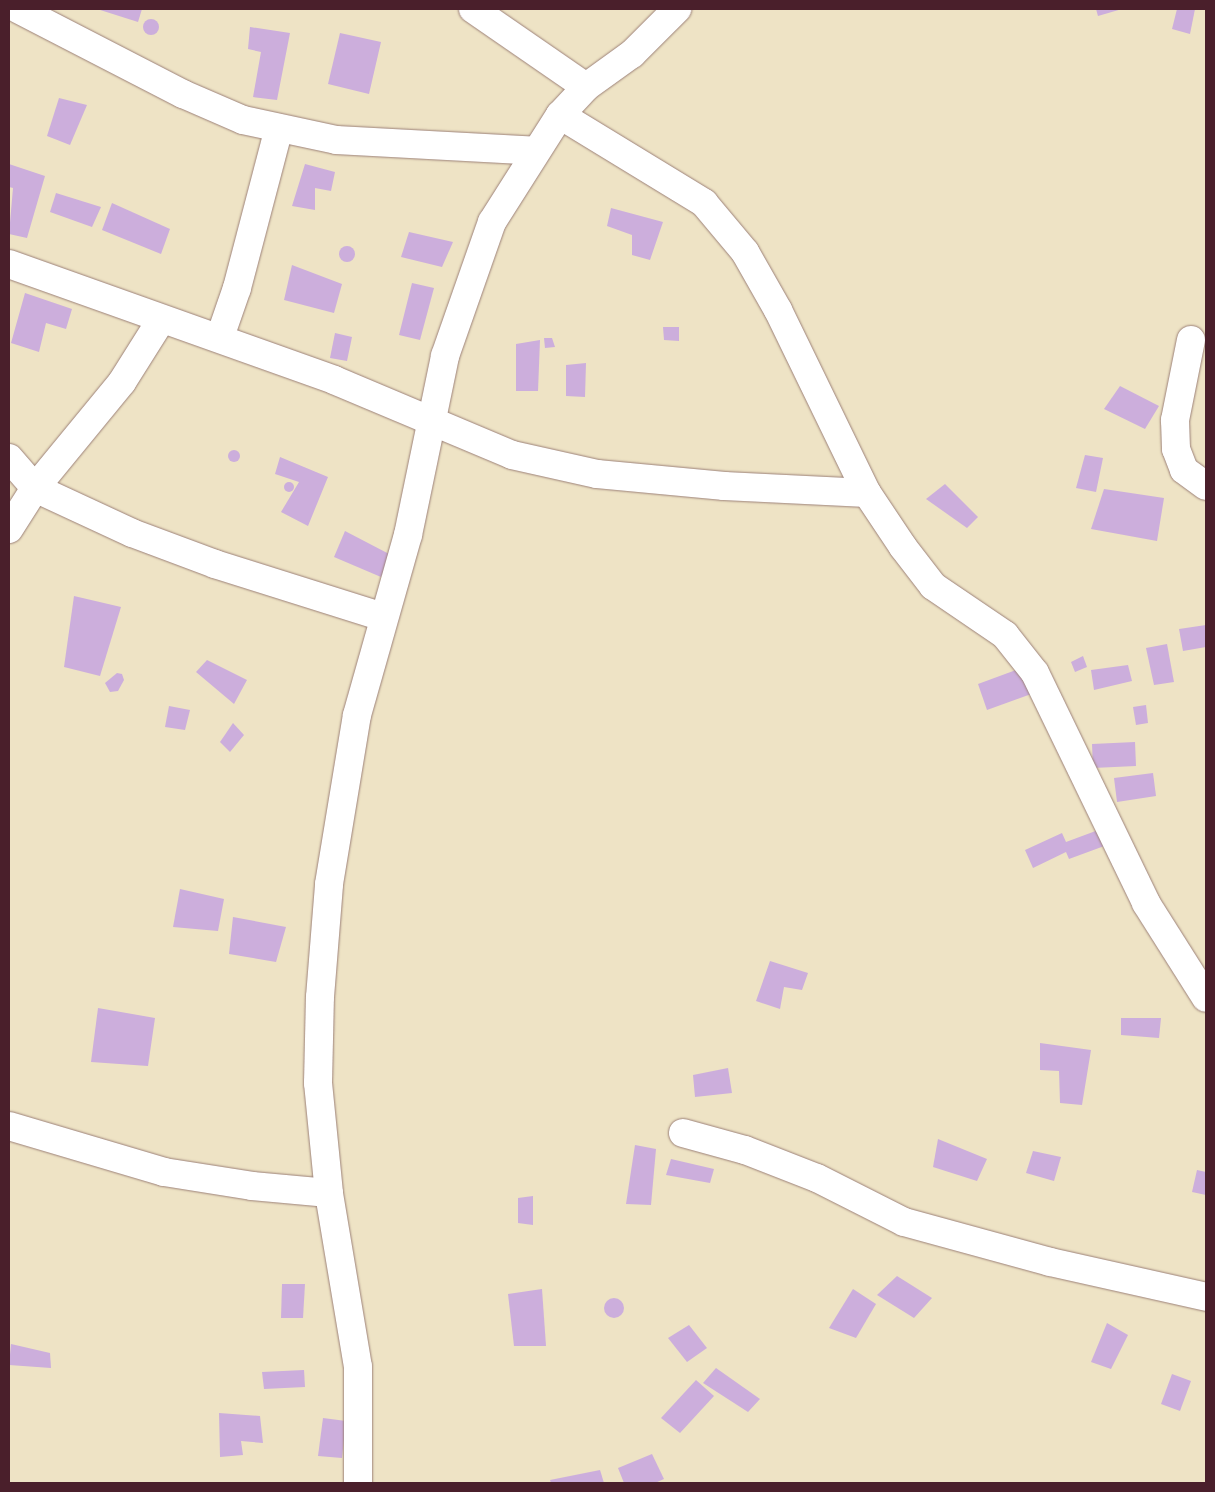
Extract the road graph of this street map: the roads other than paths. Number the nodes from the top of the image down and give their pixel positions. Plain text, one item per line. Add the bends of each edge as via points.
1 (18, 9) edge
2 (473, 9) edge
3 (677, 9) edge
4 (586, 87) junction
5 (560, 115) junction
6 (279, 128) junction
7 (536, 151) junction
8 (9, 264) edge
9 (161, 320) junction
10 (220, 337) junction
11 (1190, 340) dead end
12 (432, 421) junction
13 (9, 458) edge
14 (1206, 486) edge
15 (35, 488) junction
16 (867, 493) junction
17 (9, 529) edge
18 (383, 618) junction
19 (1206, 998) edge
20 (9, 1126) edge
21 (683, 1133) dead end
22 (329, 1193) junction
23 (1206, 1296) edge
24 (358, 1483) edge

1 - 6 street via 183,94 243,120
2 - 4 street
3 - 4 street via 632,54
4 - 5 street
5 - 7 street
5 - 16 street via 704,203 745,252 786,326
6 - 7 street via 336,140
6 - 10 street via 238,288
7 - 12 street via 492,222 445,356
8 - 9 street
9 - 10 street
9 - 15 street via 122,382
10 - 12 street
11 - 14 street via 1174,420 1176,449 1184,470
12 - 16 street via 512,455 596,474 724,486
12 - 18 street via 408,535
13 - 15 street
15 - 17 street
15 - 18 street via 132,533
16 - 19 street via 933,586 1005,635 1035,673 1146,903
18 - 22 street via 357,715 329,884 320,997 318,1083
20 - 22 street via 164,1172 252,1186
21 - 23 street via 745,1150 817,1178 904,1222 1050,1262
22 - 24 street via 358,1367

